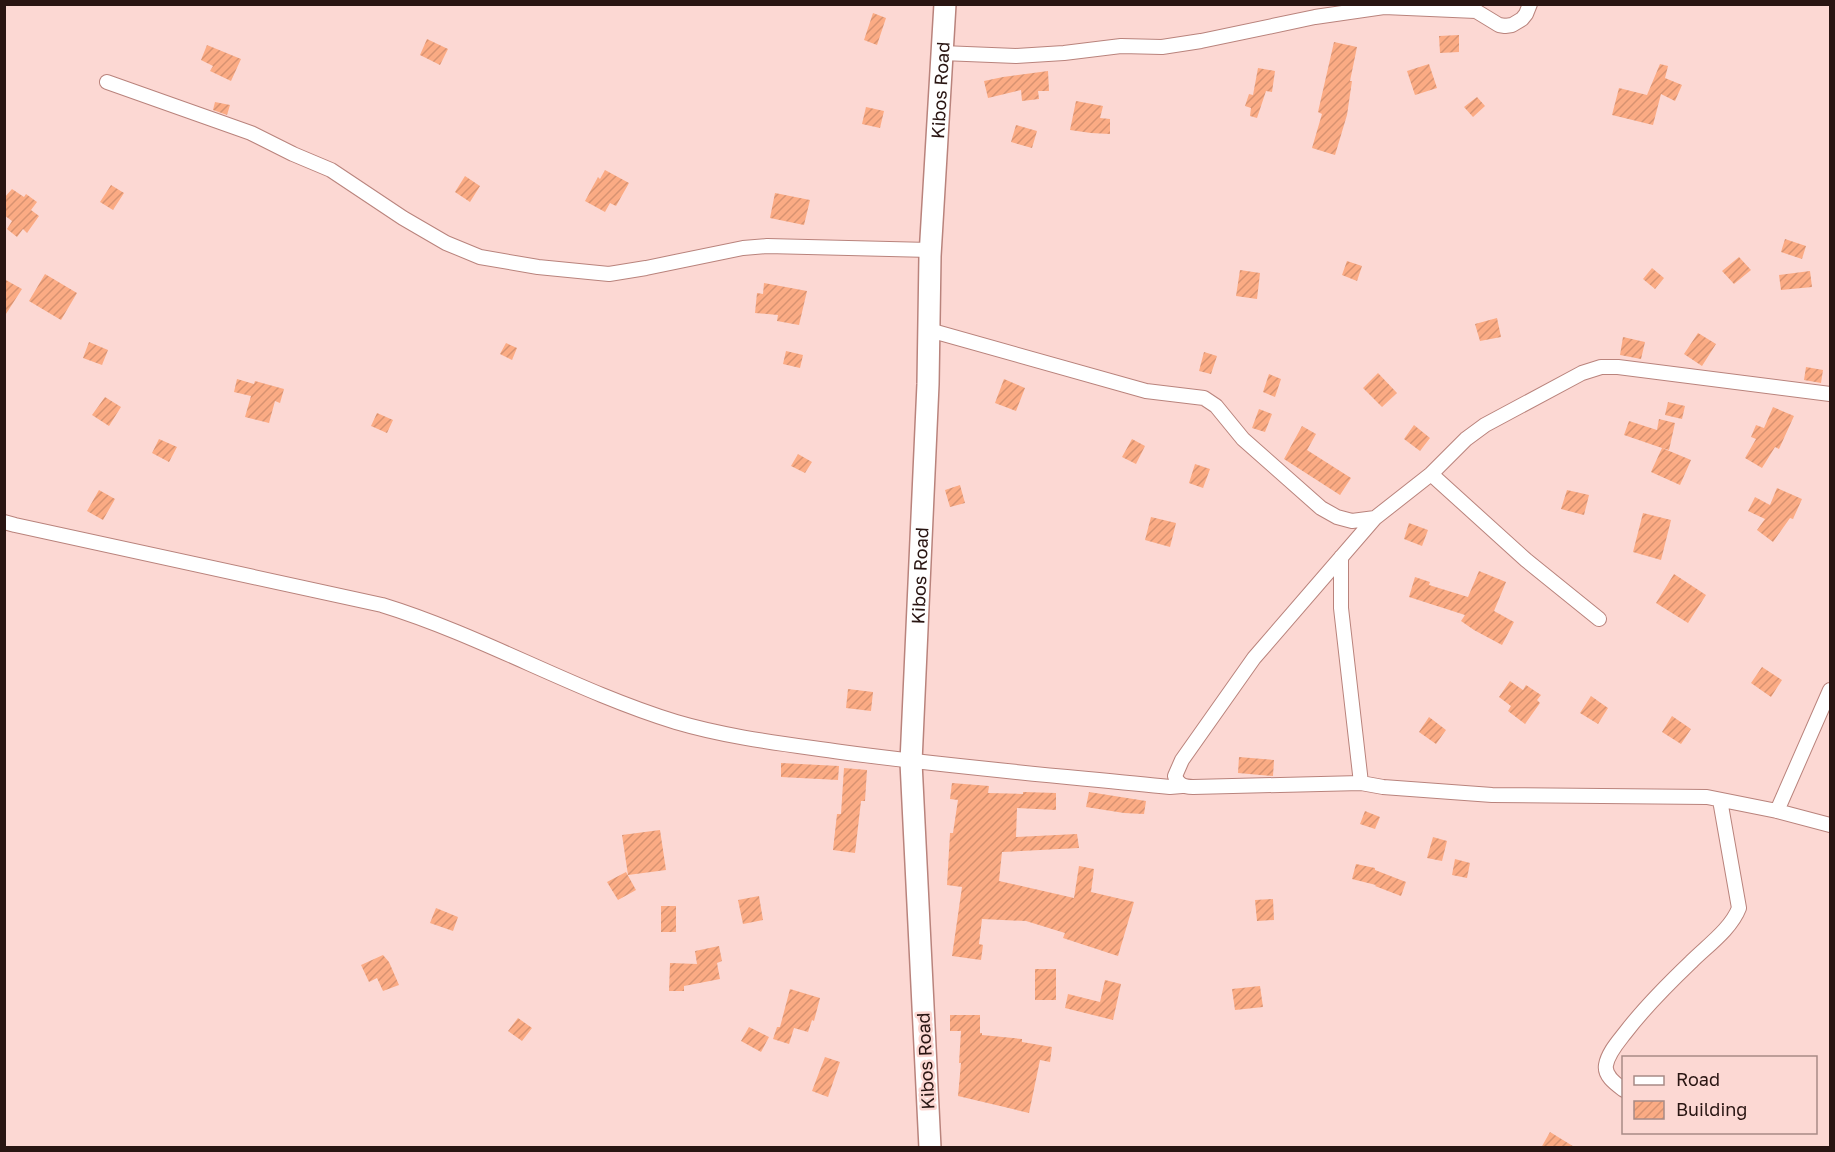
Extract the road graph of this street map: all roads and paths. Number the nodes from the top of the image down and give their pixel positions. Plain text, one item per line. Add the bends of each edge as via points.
1 (945, 4) edge
2 (1530, 4) edge
3 (942, 53) junction
4 (107, 81) dead end
5 (930, 250) junction
6 (929, 330) junction
7 (1830, 394) edge
8 (1431, 474) junction
9 (1375, 518) junction
10 (4, 522) edge
11 (1341, 557) junction
12 (1599, 619) dead end
13 (1830, 690) edge
14 (910, 762) junction
15 (1361, 783) junction
16 (1182, 786) junction
17 (1720, 800) junction
18 (1777, 811) junction
19 (1830, 825) edge
20 (1622, 1089) edge
21 (930, 1148) edge

1 - 3 main road, Kibos Road
2 - 3 street via 1522,19 1505,26 1476,11 1384,7 1162,47 1120,46 1016,56
3 - 5 main road, Kibos Road
4 - 5 street via 251,133 331,170 446,243 480,257 609,274 767,246
5 - 6 main road, Kibos Road
6 - 9 street via 1146,391 1204,398 1216,406 1243,439 1321,508 1352,521
6 - 14 main road, Kibos Road
7 - 8 street via 1600,367 1485,425
8 - 9 street
8 - 12 street via 1534,567
9 - 11 street
10 - 14 street via 382,605 453,630 617,702 678,722 741,738
11 - 15 street via 1341,608
11 - 16 street via 1254,658 1182,760 1175,776
13 - 18 street
14 - 16 street
14 - 21 main road, Kibos Road
15 - 16 street
15 - 17 street via 1492,795 1707,796
17 - 18 street
17 - 20 street via 1740,908 1731,923 1632,1024 1614,1048 1606,1065 1607,1073
18 - 19 street

